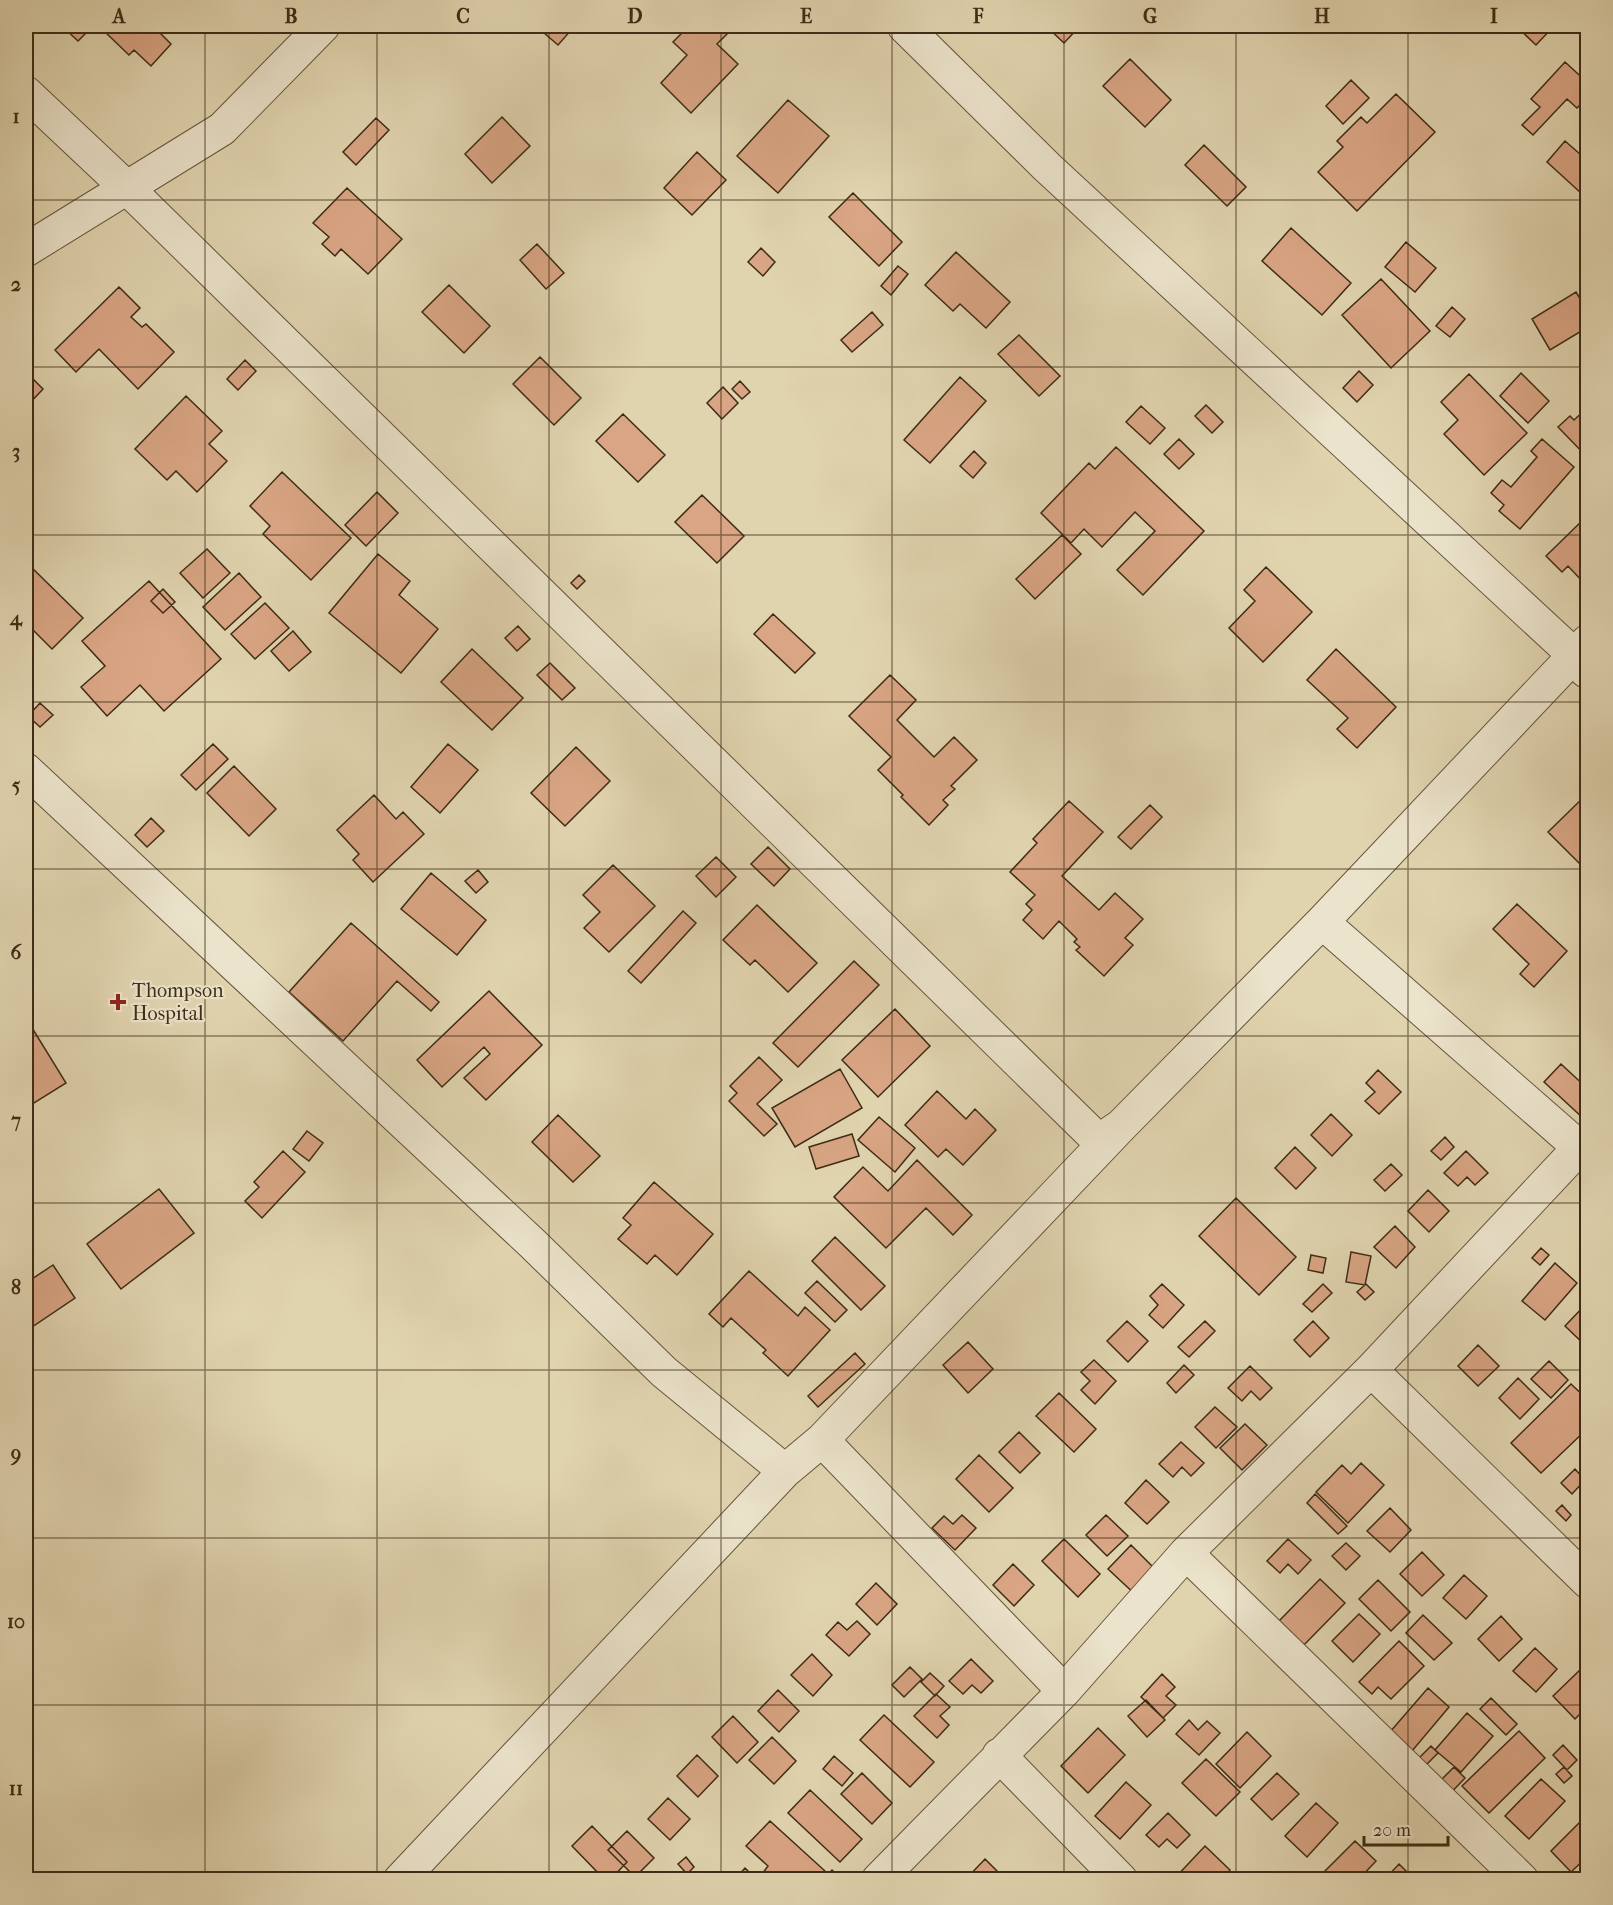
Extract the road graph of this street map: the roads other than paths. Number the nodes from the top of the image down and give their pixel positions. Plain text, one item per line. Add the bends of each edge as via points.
1 (323, 26) edge
2 (904, 26) edge
3 (26, 93) edge
4 (127, 188) junction
5 (26, 250) edge
6 (1583, 656) edge
7 (26, 770) edge
8 (1322, 922) junction
9 (1121, 1126) junction
10 (1584, 1151) edge
11 (1371, 1370) junction
12 (822, 1440) junction
13 (785, 1471) junction
14 (1186, 1553) junction
15 (1587, 1582) edge
16 (1064, 1691) junction
17 (999, 1755) junction
18 (400, 1880) edge
19 (878, 1880) edge
20 (1121, 1880) edge
21 (1522, 1880) edge

1 - 4 street via 222,129
2 - 6 street via 1047,167
3 - 4 street
4 - 5 street
4 - 9 street via 1099,1142
6 - 8 street
7 - 13 street via 517,1228 664,1372
8 - 9 street
8 - 10 street
9 - 12 street
10 - 11 street
11 - 14 street
11 - 15 street
12 - 13 street
12 - 16 street
13 - 18 street
14 - 16 street
14 - 21 street
16 - 17 street
17 - 19 street
17 - 20 street

